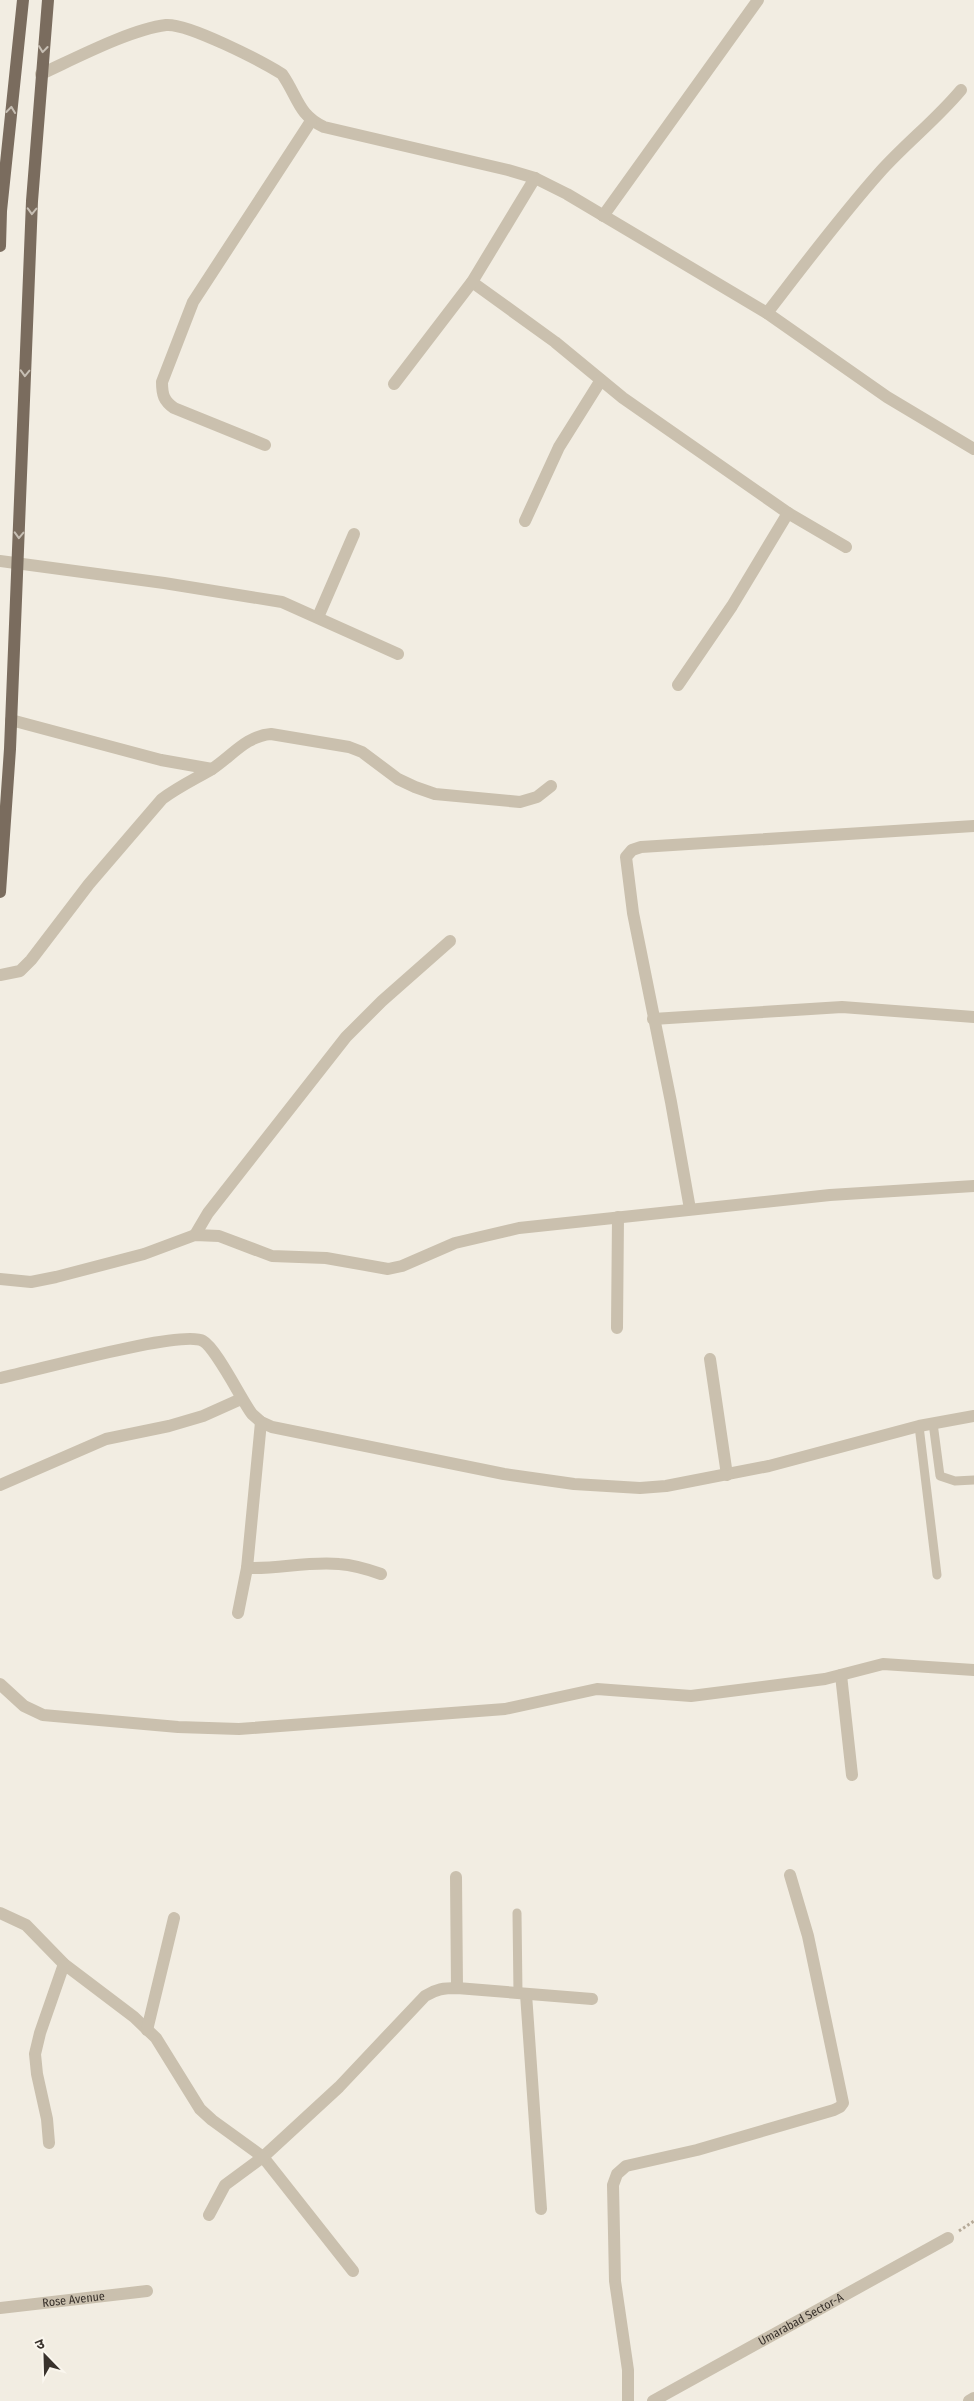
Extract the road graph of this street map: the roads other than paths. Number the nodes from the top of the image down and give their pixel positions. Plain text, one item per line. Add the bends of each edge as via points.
1 (22, 0) edge
2 (48, 0) edge
3 (758, 0) edge
4 (41, 74) junction
5 (961, 90) dead end
6 (311, 121) junction
7 (535, 178) junction
8 (0, 211) edge
9 (603, 216) junction
10 (0, 246) edge
11 (472, 282) junction
12 (767, 312) junction
13 (601, 380) junction
14 (394, 384) dead end
15 (265, 445) dead end
16 (974, 449) edge
17 (788, 513) junction
18 (525, 521) dead end
19 (354, 534) dead end
20 (846, 546) dead end
21 (0, 561) edge
22 (18, 563) junction
23 (318, 618) junction
24 (398, 654) dead end
25 (678, 685) dead end
26 (11, 720) junction
27 (212, 769) junction
28 (551, 786) dead end
29 (974, 826) edge
30 (0, 892) edge
31 (450, 941) dead end
32 (0, 976) edge
33 (974, 1016) edge
34 (653, 1019) junction
35 (974, 1186) edge
36 (690, 1208) junction
37 (618, 1218) junction
38 (195, 1235) junction
39 (0, 1279) edge
40 (617, 1328) dead end
41 (710, 1359) dead end
42 (0, 1378) edge
43 (241, 1399) junction
44 (974, 1416) edge
45 (260, 1422) junction
46 (933, 1423) junction
47 (919, 1426) junction
48 (728, 1474) junction
49 (974, 1480) edge
50 (0, 1485) edge
51 (247, 1568) junction
52 (380, 1574) dead end
53 (937, 1575) dead end
54 (238, 1613) dead end
55 (974, 1670) edge
56 (842, 1675) junction
57 (0, 1684) edge
58 (852, 1775) dead end
59 (790, 1875) dead end
60 (456, 1877) dead end
61 (517, 1912) dead end
62 (0, 1913) edge
63 (174, 1918) dead end
64 (64, 1964) junction
65 (457, 1988) junction
66 (522, 1994) junction
67 (592, 1999) dead end
68 (147, 2030) junction
69 (49, 2143) dead end
70 (263, 2157) junction
71 (541, 2209) dead end
72 (209, 2215) dead end
73 (948, 2238) dead end
74 (353, 2270) dead end
75 (148, 2291) dead end
76 (0, 2308) edge
77 (974, 2398) edge
78 (628, 2401) edge
79 (653, 2401) edge
80 (968, 2401) edge

8 -> 1 main road
2 -> 4 main road
3 - 9 street
4 - 6 street via 144,30 168,25 187,28 282,74
4 -> 22 main road via 32,201
5 - 12 street via 939,116 905,144 850,206
6 - 7 street via 324,127
6 - 15 street via 193,302 162,382 162,394 174,408
7 - 9 street
7 - 11 street
8 - 10 main road
9 - 12 street
11 - 13 street
11 - 14 street
12 - 16 street via 887,397
13 - 17 street
13 - 18 street via 559,447
17 - 20 street
17 - 25 street via 732,606
19 - 23 street
21 - 22 street
22 - 23 street via 282,602
22 - 26 main road
23 - 24 street
26 - 27 street via 153,758
26 - 30 main road
27 - 28 street via 247,741 271,734 349,747 362,752 398,779 435,794 520,802 537,797
27 - 32 street via 162,799 89,884 31,960 20,970
29 - 34 street via 632,850 626,857 626,866
31 - 38 street via 346,1037 208,1213
33 - 34 street via 842,1007
34 - 36 street
35 - 36 street
36 - 37 street
37 - 38 street via 488,1234 388,1269 326,1258 272,1256 219,1236
37 - 40 street
38 - 39 street via 144,1254 56,1278 31,1282
41 - 48 street
42 - 43 street via 97,1354 192,1339 203,1341 213,1352
43 - 45 street
43 - 50 street via 170,1426 106,1438
44 - 46 street
45 - 48 street via 449,1464 574,1484 640,1488
45 - 51 street
46 - 47 street
46 - 49 lane via 940,1476 955,1481
47 - 48 street
47 - 53 lane
51 - 52 street via 338,1564
51 - 54 street
55 - 56 street via 883,1664
56 - 57 street via 691,1696 597,1689 505,1709 240,1730 43,1715 24,1706
56 - 58 street
59 - 78 street via 808,1936 843,2103 834,2110 696,2150 626,2166 617,2174 613,2185 615,2281 628,2370
60 - 65 street
61 - 66 lane
62 - 64 street via 26,1925
63 - 68 street
64 - 68 street
64 - 69 street via 35,2054
65 - 66 street
65 - 70 street via 440,1988 425,1996 338,2087
66 - 67 street
66 - 71 street
68 - 70 street via 156,2038 205,2114
70 - 72 street via 225,2185
70 - 74 street
73 - 79 street, Umarabad Sector-A
75 - 76 street, Rose Avenue
77 - 80 street

